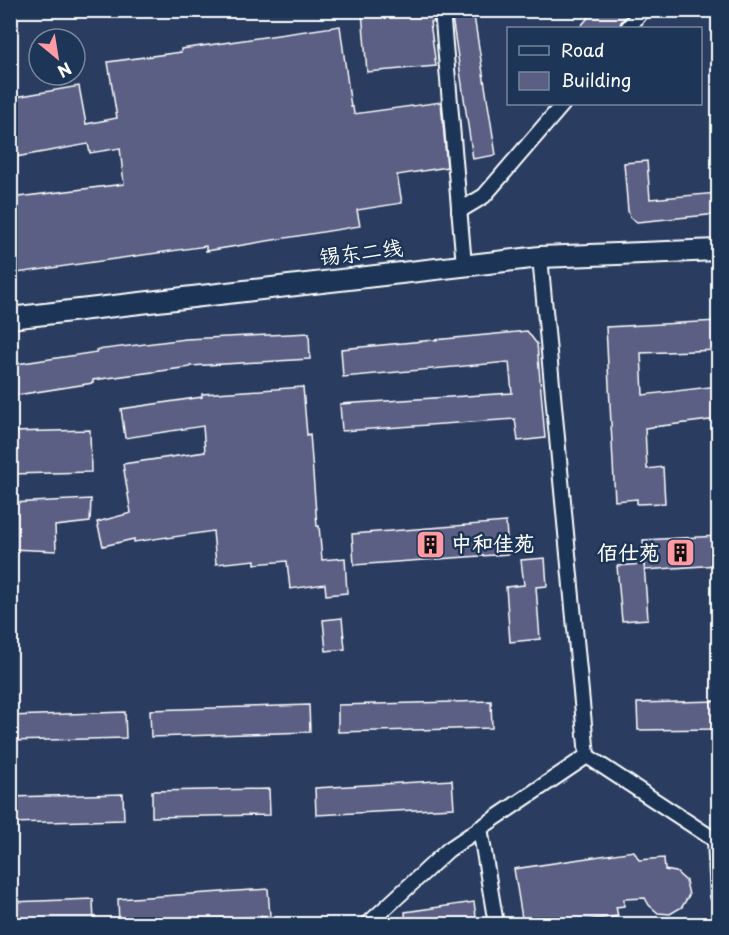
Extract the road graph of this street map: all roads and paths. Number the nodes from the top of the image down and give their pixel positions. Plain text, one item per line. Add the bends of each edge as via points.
1 (442, 10) edge
2 (643, 10) edge
3 (629, 27) edge
4 (562, 105) edge
5 (459, 211) junction
6 (718, 250) edge
7 (540, 257) junction
8 (464, 265) junction
9 (10, 318) edge
10 (587, 756) junction
11 (480, 828) junction
12 (717, 841) edge
13 (718, 896) edge
14 (368, 924) edge
15 (496, 924) edge

1 - 5 street
2 - 3 street
4 - 5 street via 484,196
5 - 8 street
6 - 7 main road, 锡东二线
7 - 8 main road, 锡东二线
7 - 10 street
8 - 9 main road, 锡东二线
10 - 11 street
10 - 12 street
11 - 14 street via 448,850
11 - 15 street
12 - 13 street

